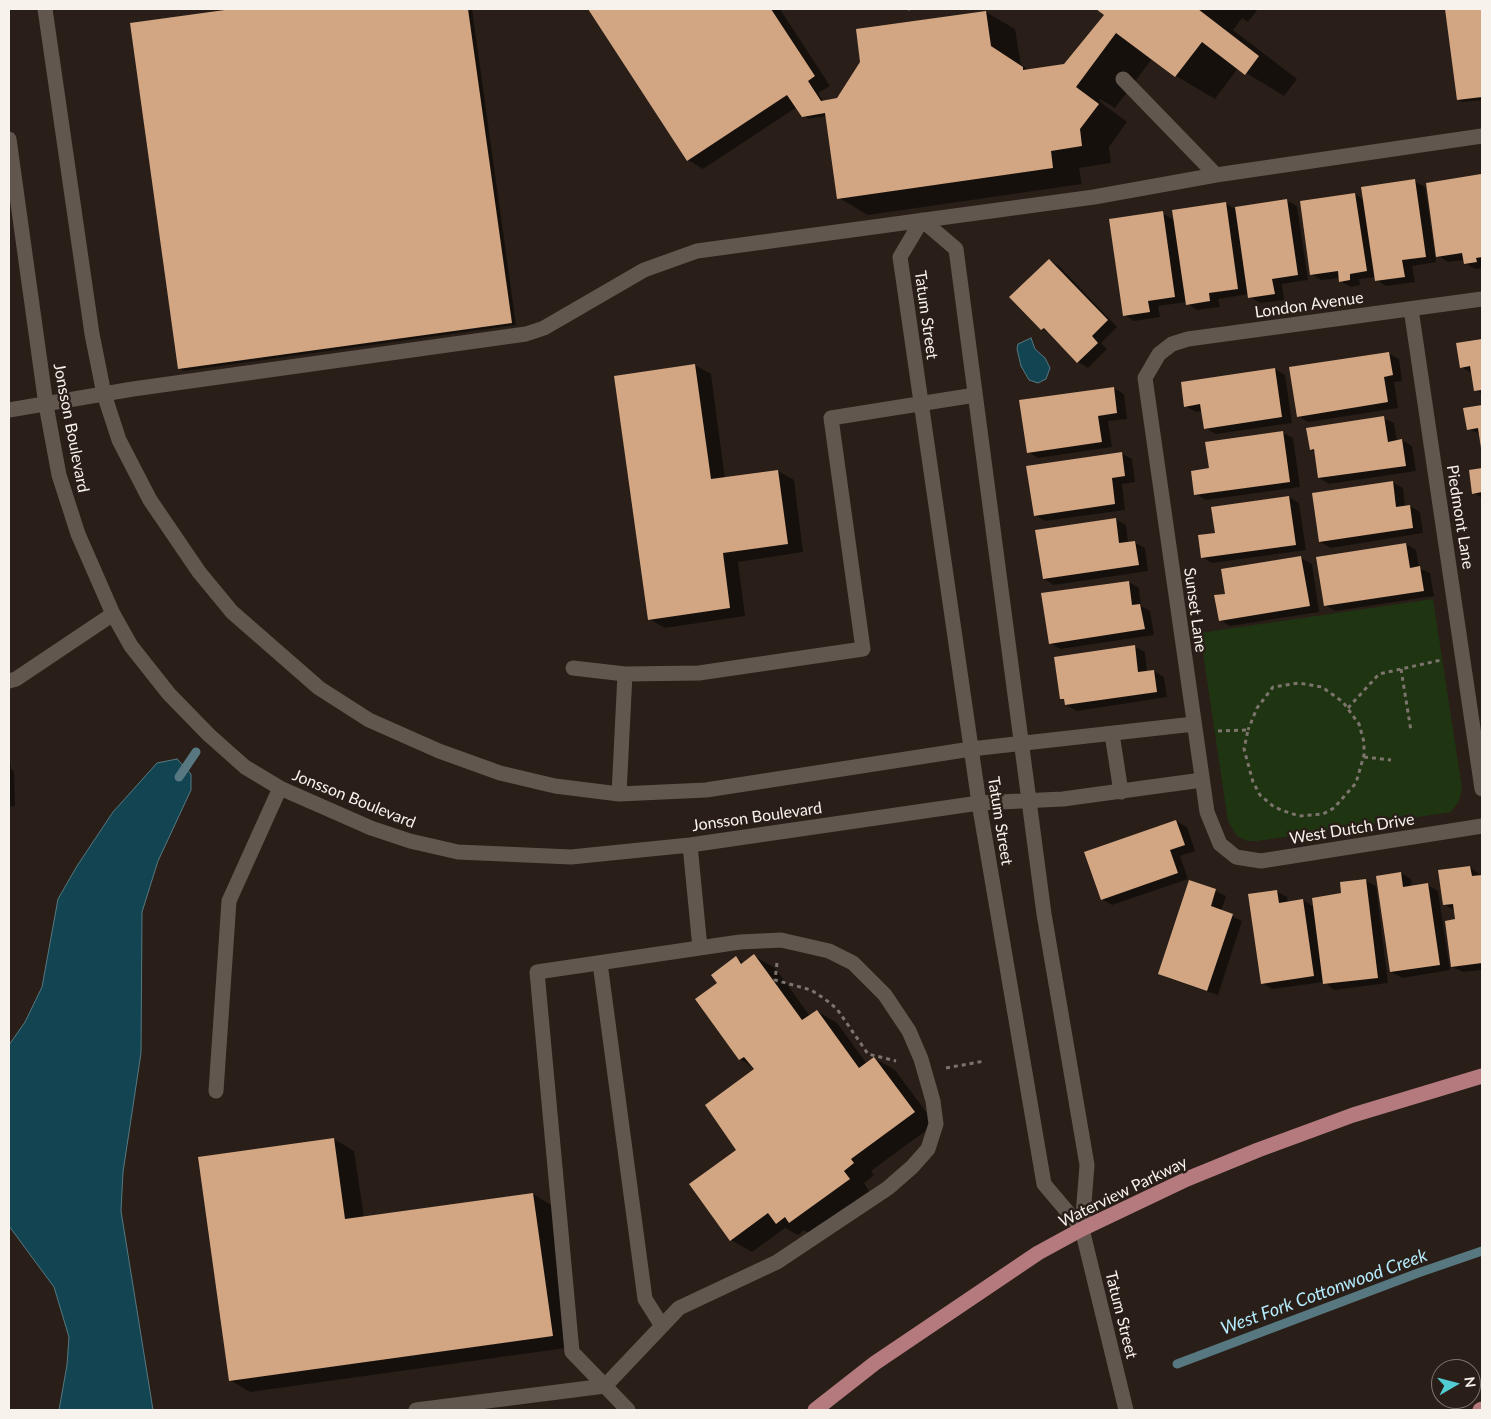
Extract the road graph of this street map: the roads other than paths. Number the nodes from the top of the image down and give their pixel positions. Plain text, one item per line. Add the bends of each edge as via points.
1 (45, 9) edge
2 (1122, 79) dead end
3 (1482, 136) edge
4 (9, 139) edge
5 (1216, 175) junction
6 (922, 220) junction
7 (1482, 299) edge
8 (1411, 309) junction
9 (1150, 367) joint
10 (104, 394) junction
11 (975, 395) junction
12 (922, 403) junction
13 (46, 405) junction
14 (9, 410) edge
15 (113, 614) junction
16 (573, 668) dead end
17 (625, 674) junction
18 (9, 681) edge
19 (1194, 728) junction
20 (1112, 734) junction
21 (1022, 745) junction
22 (971, 749) junction
23 (1202, 780) junction
24 (280, 788) junction
25 (1482, 789) edge
26 (1121, 792) junction
27 (619, 794) junction
28 (1030, 802) junction
29 (979, 803) junction
30 (1482, 826) edge
31 (690, 845) junction
32 (1229, 853) joint
33 (700, 948) junction
34 (600, 963) junction
35 (1482, 1076) edge
36 (216, 1091) dead end
37 (1082, 1229) junction
38 (662, 1326) junction
39 (605, 1386) junction
40 (522, 1404) edge
41 (416, 1410) edge
42 (628, 1410) edge
43 (815, 1410) edge
44 (1126, 1410) edge

1 - 10 street via 92,334
2 - 5 street
3 - 5 street
4 - 13 street, Jonsson Boulevard
5 - 6 street via 1094,197
6 - 10 street via 697,251 644,270 544,328 526,334
6 - 11 street, Tatum Street via 956,250
6 - 12 street, Tatum Street via 900,257
7 - 8 street, London Avenue
8 - 9 street, London Avenue via 1188,339 1172,344
8 - 25 street, Piedmont Lane
9 - 19 street, Sunset Lane via 1145,378 1146,392
10 - 13 street
10 - 27 street via 119,440 150,500 198,572 232,612 319,688 369,720 500,773 555,786
11 - 12 street
11 - 21 street, Tatum Street
12 - 17 street via 830,418 863,649 699,673
12 - 22 street, Tatum Street
13 - 14 street
13 - 15 street, Jonsson Boulevard via 59,475 75,526
15 - 18 street
15 - 24 street, Jonsson Boulevard via 131,646 169,694 245,766
16 - 17 street
17 - 27 street
19 - 20 street
19 - 23 street, Sunset Lane
20 - 21 street
20 - 26 street
21 - 22 street
21 - 28 street, Tatum Street
22 - 27 street via 706,790
22 - 29 street, Tatum Street
23 - 26 street, Jonsson Boulevard
23 - 32 street, Sunset Lane via 1211,826
24 - 31 street, Jonsson Boulevard via 371,828 410,842 458,852 571,857
24 - 36 street via 229,901
26 - 28 street, Jonsson Boulevard
28 - 29 street, Jonsson Boulevard
28 - 37 street, Tatum Street via 1055,987 1087,1165
29 - 31 street, Jonsson Boulevard
29 - 37 street, Tatum Street via 1044,1184
30 - 32 street, West Dutch Drive via 1261,861 1242,859
31 - 33 street
33 - 34 street
33 - 38 street via 781,940 829,951 853,963 885,995 909,1031 933,1100 936,1124 928,1149 888,1188 777,1262 679,1308
34 - 38 street via 644,1299
34 - 39 street via 537,972 572,1352
35 - 37 main road, Waterview Parkway via 1353,1115 1258,1150 1187,1179
37 - 43 main road, Waterview Parkway via 1038,1254 874,1363
37 - 44 street, Tatum Street
38 - 39 street
39 - 40 street
39 - 42 street
40 - 41 street

